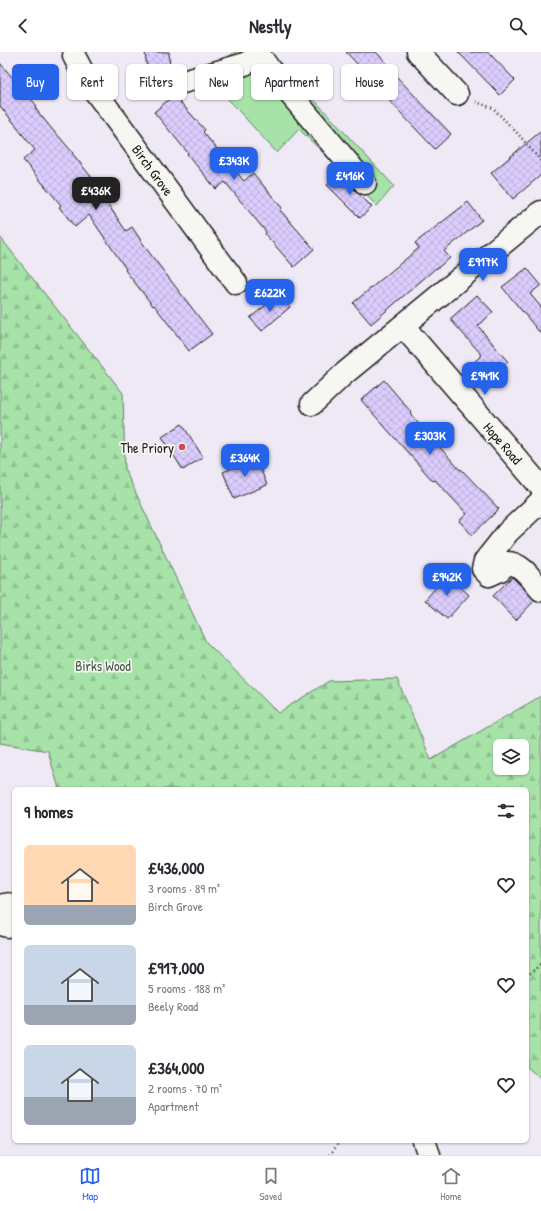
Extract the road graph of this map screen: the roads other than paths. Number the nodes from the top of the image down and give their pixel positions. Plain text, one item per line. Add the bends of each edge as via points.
1 (257, 52) edge
2 (418, 52) edge
3 (75, 53) edge
4 (187, 81) edge
5 (457, 94) road end
6 (365, 183) dead end
7 (541, 212) edge
8 (236, 282) dead end
9 (403, 326) junction
10 (312, 404) dead end
11 (541, 487) edge
12 (541, 501) edge
13 (541, 590) edge
14 (12, 906) edge
15 (0, 907) edge
16 (0, 924) edge
17 (12, 925) edge
18 (425, 1143) edge
19 (429, 1155) edge

1 - 4 street via 253,59 245,64
1 - 6 street
2 - 5 street
3 - 8 street, Birch Grove via 92,87
7 - 9 street
9 - 10 street via 345,373
9 - 11 street, Hope Road
12 - 13 street via 508,532 485,561 483,569 489,575 507,563 513,563
14 - 15 street via 6,904
16 - 17 street
18 - 19 street

